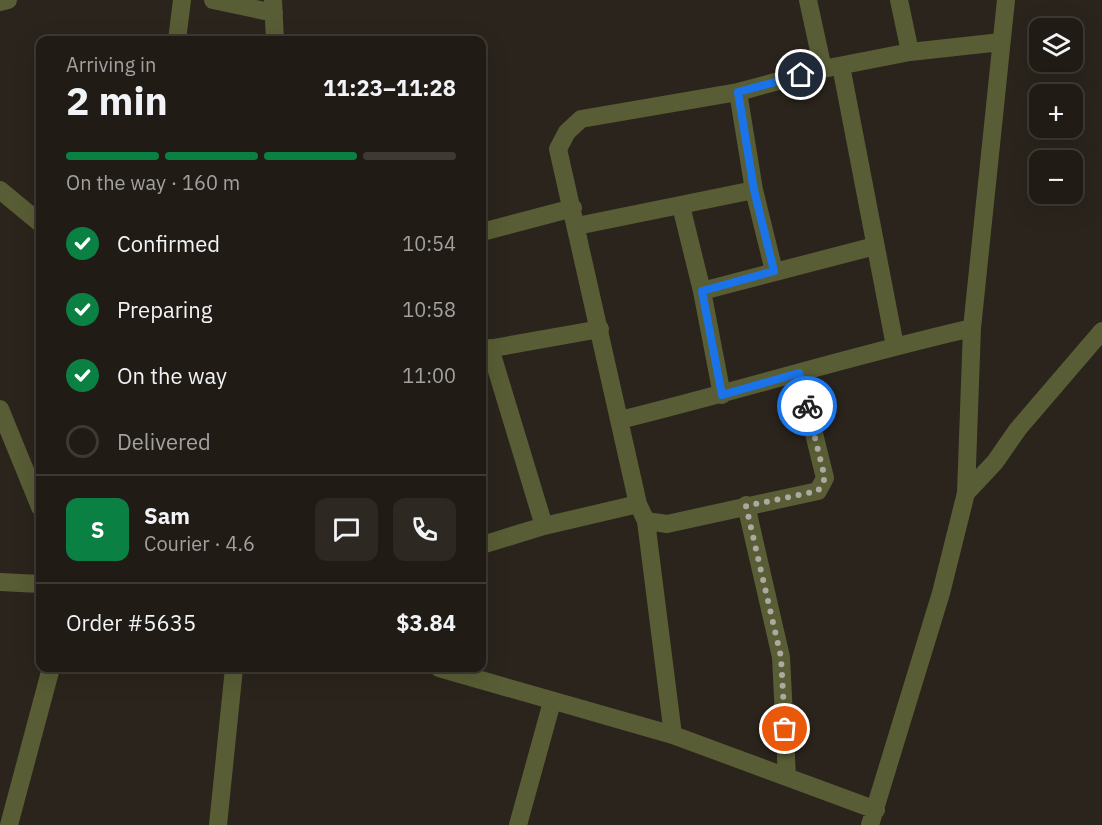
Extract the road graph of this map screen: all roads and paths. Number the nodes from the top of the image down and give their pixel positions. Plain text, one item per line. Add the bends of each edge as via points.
1 (8, 0) edge
2 (182, 0) edge
3 (213, 0) edge
4 (808, 0) edge
5 (899, 0) edge
6 (1006, 0) edge
7 (0, 2) edge
8 (273, 6) edge
9 (178, 36) edge
10 (275, 36) edge
11 (1000, 42) junction
12 (910, 52) junction
13 (841, 66) junction
14 (823, 69) junction
15 (738, 92) junction
16 (0, 190) edge
17 (754, 190) junction
18 (681, 206) junction
19 (575, 217) junction
20 (36, 220) edge
21 (486, 231) edge
22 (875, 246) junction
23 (774, 271) junction
24 (702, 291) junction
25 (972, 328) junction
26 (600, 329) junction
27 (1102, 331) edge
28 (894, 346) junction
29 (486, 349) edge
30 (799, 373) junction
31 (722, 395) junction
32 (0, 409) edge
33 (620, 420) junction
34 (966, 493) junction
35 (36, 497) edge
36 (638, 504) junction
37 (746, 506) junction
38 (646, 521) junction
39 (544, 526) junction
40 (486, 544) edge
41 (0, 582) edge
42 (36, 584) edge
43 (50, 672) edge
44 (234, 672) edge
45 (457, 672) edge
46 (552, 702) junction
47 (673, 735) junction
48 (787, 777) junction
49 (873, 818) edge
50 (9, 825) edge
51 (218, 825) edge
52 (518, 825) edge

1 - 7 street
2 - 9 street
3 - 8 street
4 - 14 street
5 - 12 street
6 - 11 street
8 - 10 street
11 - 12 street
11 - 25 street
12 - 13 street
13 - 14 street
13 - 22 street
14 - 15 street
15 - 17 street
15 - 19 street via 581,119 567,132 558,149
16 - 20 street
17 - 18 street
17 - 23 street
18 - 19 street
18 - 24 street
19 - 21 street
19 - 26 street
22 - 23 street
22 - 28 street
23 - 24 street
24 - 31 street
25 - 28 street
25 - 34 street
26 - 29 street
26 - 33 street
27 - 34 street
28 - 30 street
29 - 39 street
30 - 31 street
30 - 37 street via 825,478 823,484 818,491
31 - 33 street
32 - 35 street
33 - 36 street
34 - 49 street via 941,593
36 - 38 street
36 - 39 street
37 - 38 street via 667,524
37 - 48 street via 781,657
38 - 47 street
39 - 40 street
41 - 42 street
43 - 50 street
44 - 51 street
45 - 46 street
46 - 47 street
46 - 52 street
47 - 48 street
48 - 49 street

